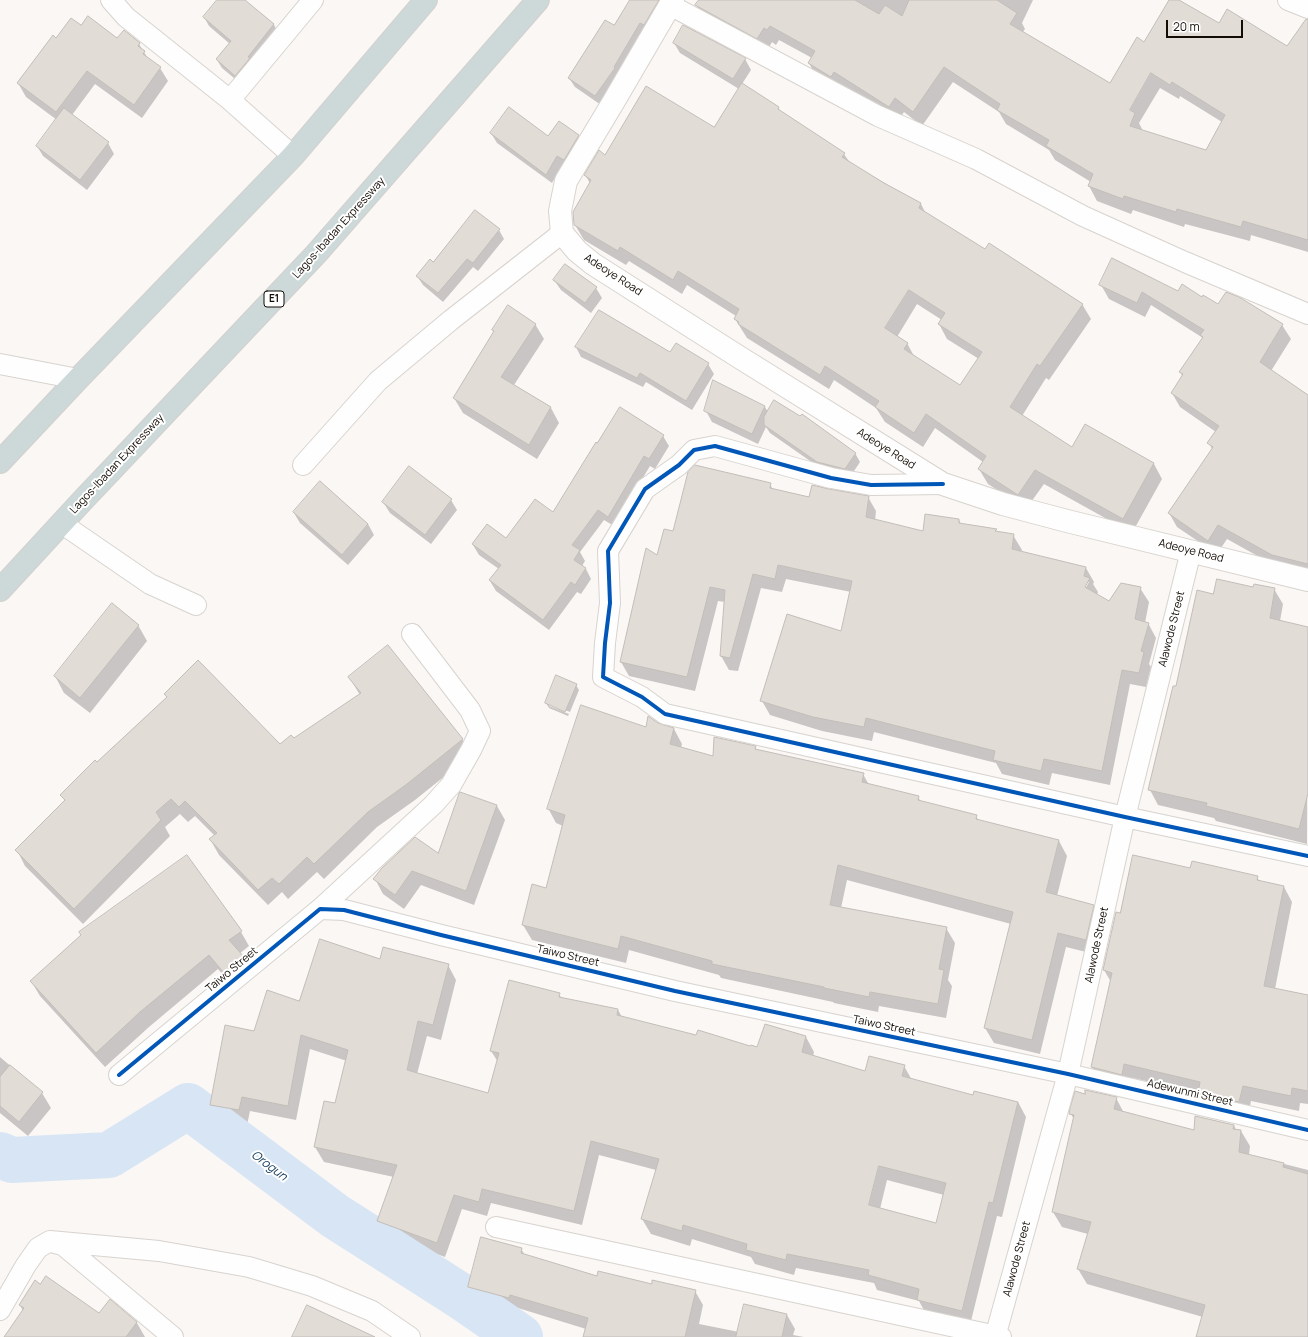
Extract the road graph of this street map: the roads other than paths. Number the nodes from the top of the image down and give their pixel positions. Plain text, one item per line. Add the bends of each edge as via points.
1 (111, 0) edge
2 (314, 0) edge
3 (426, 0) edge
4 (538, 0) edge
5 (1288, 0) edge
6 (671, 3) edge
7 (1308, 8) edge
8 (230, 100) junction
9 (294, 156) junction
10 (562, 233) junction
11 (1308, 314) edge
12 (0, 364) edge
13 (78, 379) junction
14 (0, 462) edge
15 (303, 466) dead end
16 (943, 484) junction
17 (61, 524) junction
18 (1191, 551) junction
19 (1308, 580) edge
20 (0, 590) edge
21 (196, 606) dead end
22 (412, 634) dead end
23 (1125, 817) junction
24 (1308, 856) edge
25 (320, 909) junction
26 (1068, 1074) junction
27 (119, 1075) dead end
28 (1308, 1130) edge
29 (496, 1227) dead end
30 (50, 1241) junction
31 (0, 1310) edge
32 (173, 1337) edge
33 (410, 1337) edge
34 (997, 1337) edge

1 - 8 street via 126,17
2 - 8 street
3 - 9 highway
4 - 17 highway, Lagos-Ibadan Expressway / E1 via 316,254
5 - 7 street
6 - 10 street via 566,181 560,211
6 - 11 street via 878,116 976,159 1082,216
8 - 9 street
9 - 13 highway
10 - 15 street via 450,320 378,381
10 - 16 street, Adeoye Road via 577,251 593,264
12 - 13 street
13 - 14 highway
16 - 18 street, Adeoye Road via 1046,516
16 - 23 street via 871,485 831,478 715,446 694,450 679,465 645,489 608,550 610,603 603,677 642,697 665,714
17 - 20 highway, Lagos-Ibadan Expressway / E1
17 - 21 street via 150,584
18 - 19 street, Adeoye Road
18 - 23 street, Alawode Street
22 - 25 street via 470,710 480,731 451,785 433,805
23 - 24 street
23 - 26 street, Alawode Street
25 - 26 street, Taiwo Street via 344,910 675,991
25 - 27 street, Taiwo Street
26 - 28 street, Adewunmi Street
26 - 34 street, Alawode Street
29 - 34 street
30 - 31 street via 38,1248
30 - 32 street via 63,1245
30 - 33 street via 159,1251 250,1267 312,1286 372,1311

